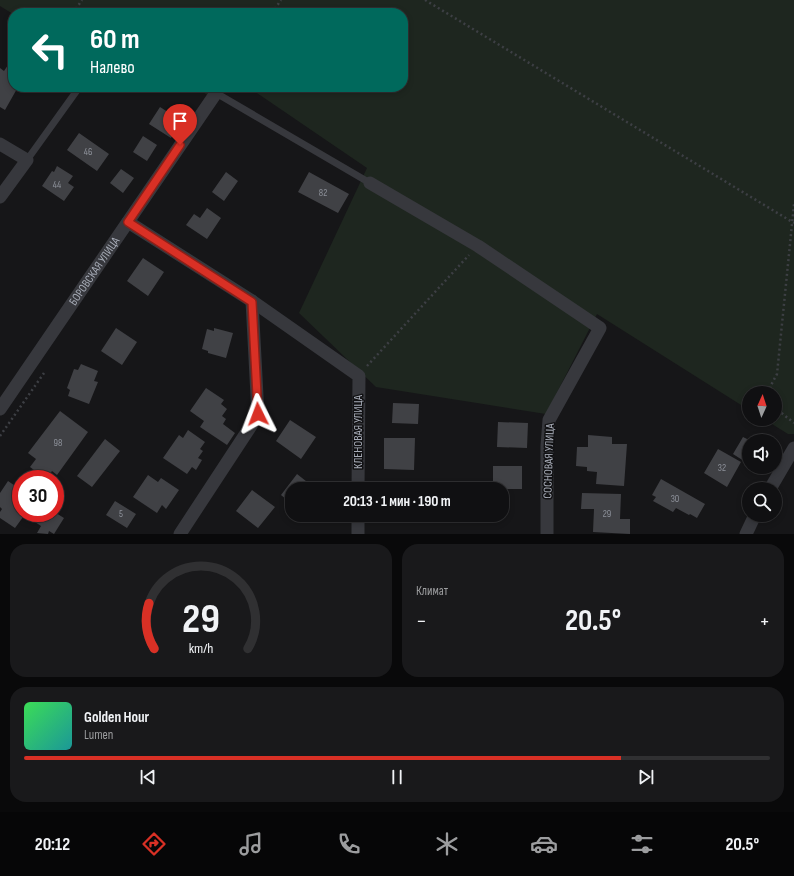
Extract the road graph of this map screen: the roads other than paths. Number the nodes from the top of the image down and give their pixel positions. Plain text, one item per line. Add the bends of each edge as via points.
1 (76, 92) edge
2 (216, 93) joint
3 (0, 144) edge
4 (27, 160) junction
5 (370, 183) joint
6 (0, 197) edge
7 (128, 222) junction
8 (252, 302) junction
9 (0, 409) edge
10 (794, 448) edge
11 (358, 482) edge
12 (774, 482) edge
13 (358, 522) edge
14 (752, 522) edge
15 (180, 534) edge
16 (358, 534) edge
17 (547, 534) edge
18 (746, 534) edge

1 - 4 lane
2 - 5 lane
2 - 7 street, БОРОВСКАЯ УЛИЦА
3 - 4 street
4 - 6 street
5 - 17 street, СОСНОВАЯ УЛИЦА via 478,246 600,328 549,420
7 - 8 street
7 - 9 street, БОРОВСКАЯ УЛИЦА
8 - 11 street, КЛЕНОВАЯ УЛИЦА via 358,376
8 - 15 street via 258,414
10 - 12 street
13 - 16 street
14 - 18 street

